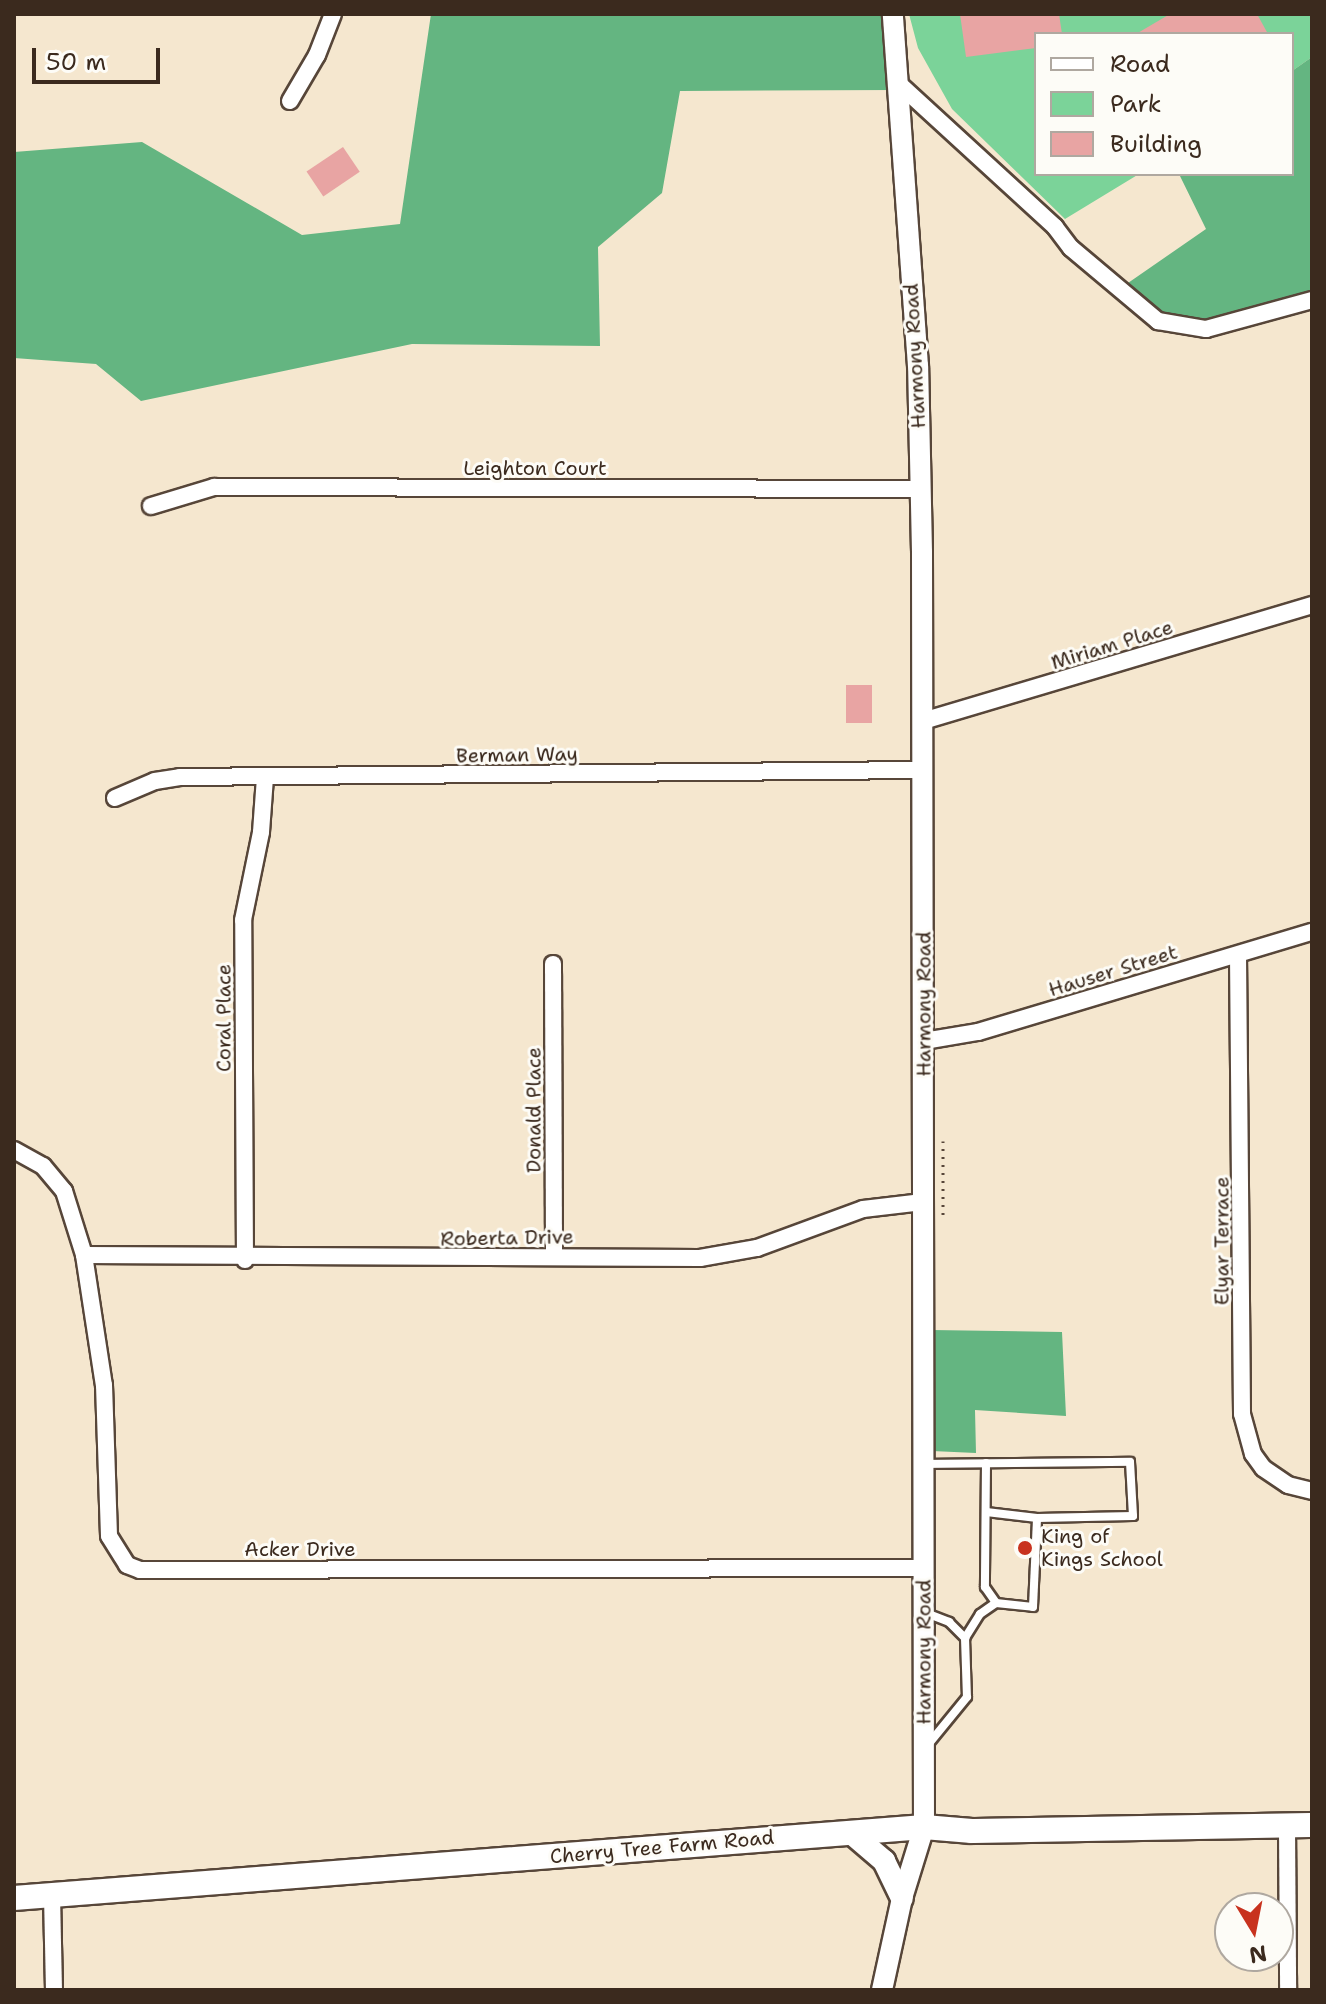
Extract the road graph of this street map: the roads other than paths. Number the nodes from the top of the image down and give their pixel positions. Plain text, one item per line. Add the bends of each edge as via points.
1 (333, 14) edge
2 (893, 14) edge
3 (898, 83) junction
4 (290, 101) dead end
5 (1312, 300) edge
6 (921, 489) junction
7 (151, 506) dead end
8 (1312, 605) edge
9 (923, 721) junction
10 (923, 770) junction
11 (265, 778) junction
12 (115, 798) dead end
13 (1312, 932) edge
14 (1238, 955) junction
15 (553, 964) dead end
16 (924, 1041) junction
17 (14, 1150) edge
18 (923, 1202) junction
19 (84, 1255) junction
20 (554, 1256) junction
21 (245, 1260) junction
22 (986, 1463) junction
23 (924, 1464) junction
24 (1312, 1491) edge
25 (986, 1512) junction
26 (1037, 1518) junction
27 (925, 1568) junction
28 (996, 1603) junction
29 (925, 1612) junction
30 (965, 1638) junction
31 (924, 1750) junction
32 (1312, 1825) edge
33 (924, 1827) junction
34 (1287, 1827) junction
35 (850, 1832) junction
36 (52, 1895) junction
37 (14, 1898) edge
38 (902, 1898) junction
39 (54, 1990) edge
40 (882, 1990) edge
41 (1288, 1990) edge

1 - 4 street
2 - 3 street, Harmony Road
3 - 5 street via 1055,227 1071,248 1158,321 1188,329 1215,328
3 - 6 street, Harmony Road
6 - 7 street, Leighton Court via 214,487
6 - 9 street, Harmony Road
8 - 9 street, Miriam Place
9 - 10 street, Harmony Road
10 - 11 street, Berman Way
10 - 16 street, Harmony Road
11 - 12 street, Berman Way via 168,778
11 - 21 street, Coral Place via 261,832 243,920
13 - 14 street, Hauser Street
14 - 16 street, Hauser Street via 978,1032
14 - 24 street, Elyar Terrace via 1242,1414 1253,1454 1263,1468 1288,1485
15 - 20 street, Donald Place
16 - 18 street, Harmony Road
17 - 19 street, Acker Drive via 43,1166 64,1191
18 - 20 street, Roberta Drive via 863,1209 722,1256
18 - 23 street, Harmony Road
19 - 21 street, Roberta Drive
19 - 27 street, Acker Drive via 104,1385 109,1536 118,1557 140,1570
20 - 21 street, Roberta Drive
22 - 23 lane
22 - 25 lane
22 - 26 lane via 1130,1462 1133,1516
23 - 27 street, Harmony Road
25 - 26 lane
25 - 28 lane via 985,1587
26 - 28 lane via 1033,1607
27 - 29 street, Harmony Road
28 - 30 lane via 980,1614
29 - 30 lane via 949,1622
29 - 31 street, Harmony Road
30 - 31 lane via 967,1697
31 - 33 street, Harmony Road
32 - 34 main road, Cherry Tree Farm Road
33 - 34 main road, Cherry Tree Farm Road
33 - 35 main road, Cherry Tree Farm Road
33 - 38 street, Harmony Road
34 - 41 street
35 - 36 main road, Cherry Tree Farm Road
35 - 38 main road via 884,1861
36 - 37 main road, Cherry Tree Farm Road
36 - 39 street
38 - 40 street, Harmony Road

